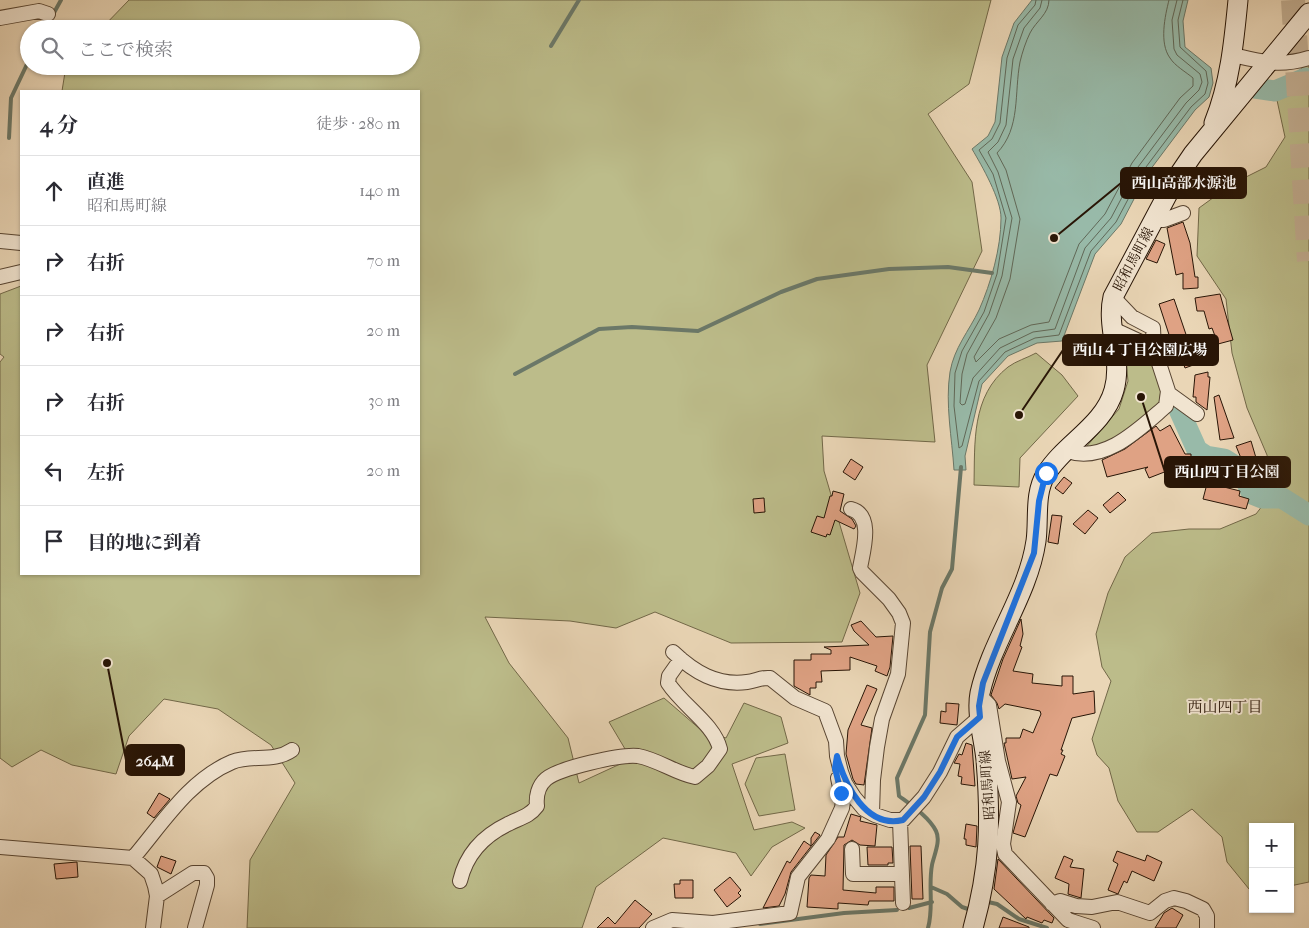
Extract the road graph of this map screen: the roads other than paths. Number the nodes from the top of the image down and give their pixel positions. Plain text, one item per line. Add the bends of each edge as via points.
1 (1238, 0) edge
2 (1309, 13) edge
3 (48, 14) dead end
4 (0, 18) edge
5 (1233, 55) junction
6 (1306, 62) edge
7 (1269, 64) junction
8 (1209, 135) junction
9 (1183, 213) dead end
10 (1154, 220) junction
11 (0, 241) edge
12 (20, 243) edge
13 (20, 272) edge
14 (0, 277) edge
15 (1113, 297) junction
16 (1113, 329) junction
17 (1154, 348) junction
18 (1168, 393) junction
19 (1197, 414) dead end
20 (1067, 451) junction
21 (851, 509) dead end
22 (980, 696) junction
23 (980, 717) junction
24 (292, 750) dead end
25 (837, 756) junction
26 (910, 812) junction
27 (872, 814) junction
28 (0, 847) edge
29 (852, 849) dead end
30 (133, 858) junction
31 (902, 874) junction
32 (460, 881) dead end
33 (157, 896) junction
34 (903, 903) dead end
35 (1052, 904) junction
36 (765, 923) edge
37 (153, 928) edge
38 (195, 928) edge
39 (653, 928) edge
40 (973, 928) edge
41 (1092, 928) edge
42 (1207, 928) edge

1 - 5 main road, 昭和馬町線
2 - 7 main road, 昭和馬町線
3 - 4 street via 39,11
5 - 7 street
5 - 8 main road, 昭和馬町線 via 1220,109
6 - 7 street
7 - 8 main road, 昭和馬町線
8 - 10 main road, 昭和馬町線 via 1174,182
9 - 10 street
10 - 15 main road, 昭和馬町線
11 - 12 street
13 - 14 street
15 - 16 main road, 昭和馬町線
15 - 17 street via 1132,318 1153,328
16 - 17 street
16 - 20 main road, 昭和馬町線 via 1117,362 1114,390 1108,407
17 - 18 street
18 - 19 street
18 - 20 street via 1166,406 1111,448 1095,454
20 - 22 main road, 昭和馬町線 via 1046,473 1042,482 1034,553 992,655
21 - 27 street via 859,515 866,533 860,568 889,599 903,623 898,674 882,719 877,747
22 - 23 main road, 昭和馬町線
22 - 35 street via 989,705 998,761 1010,802 1003,844 1005,854
23 - 26 street via 957,737 940,772
23 - 40 main road, 昭和馬町線 via 990,822 988,864
24 - 30 street via 281,757 233,762 194,785
25 - 27 street via 845,783 864,809
25 - 32 street via 836,741 825,711 795,698 770,678 747,682 715,680 695,671 677,655 668,683 682,702 710,728 718,744 720,749 708,766 695,777 658,761 635,756 584,764 558,772 544,780 536,796 537,806 530,815 501,828 472,850
25 - 36 street via 835,768 843,801 838,817 824,844 798,876 790,913
26 - 27 street via 890,820
26 - 31 street
28 - 30 street
29 - 31 street via 853,874
30 - 33 street via 151,874
31 - 34 street
33 - 37 street
33 - 38 street via 193,873 204,873 206,885
35 - 41 street via 1068,920
35 - 42 street via 1060,901 1092,907 1117,902 1150,913 1174,898 1203,909
36 - 39 street via 672,920

